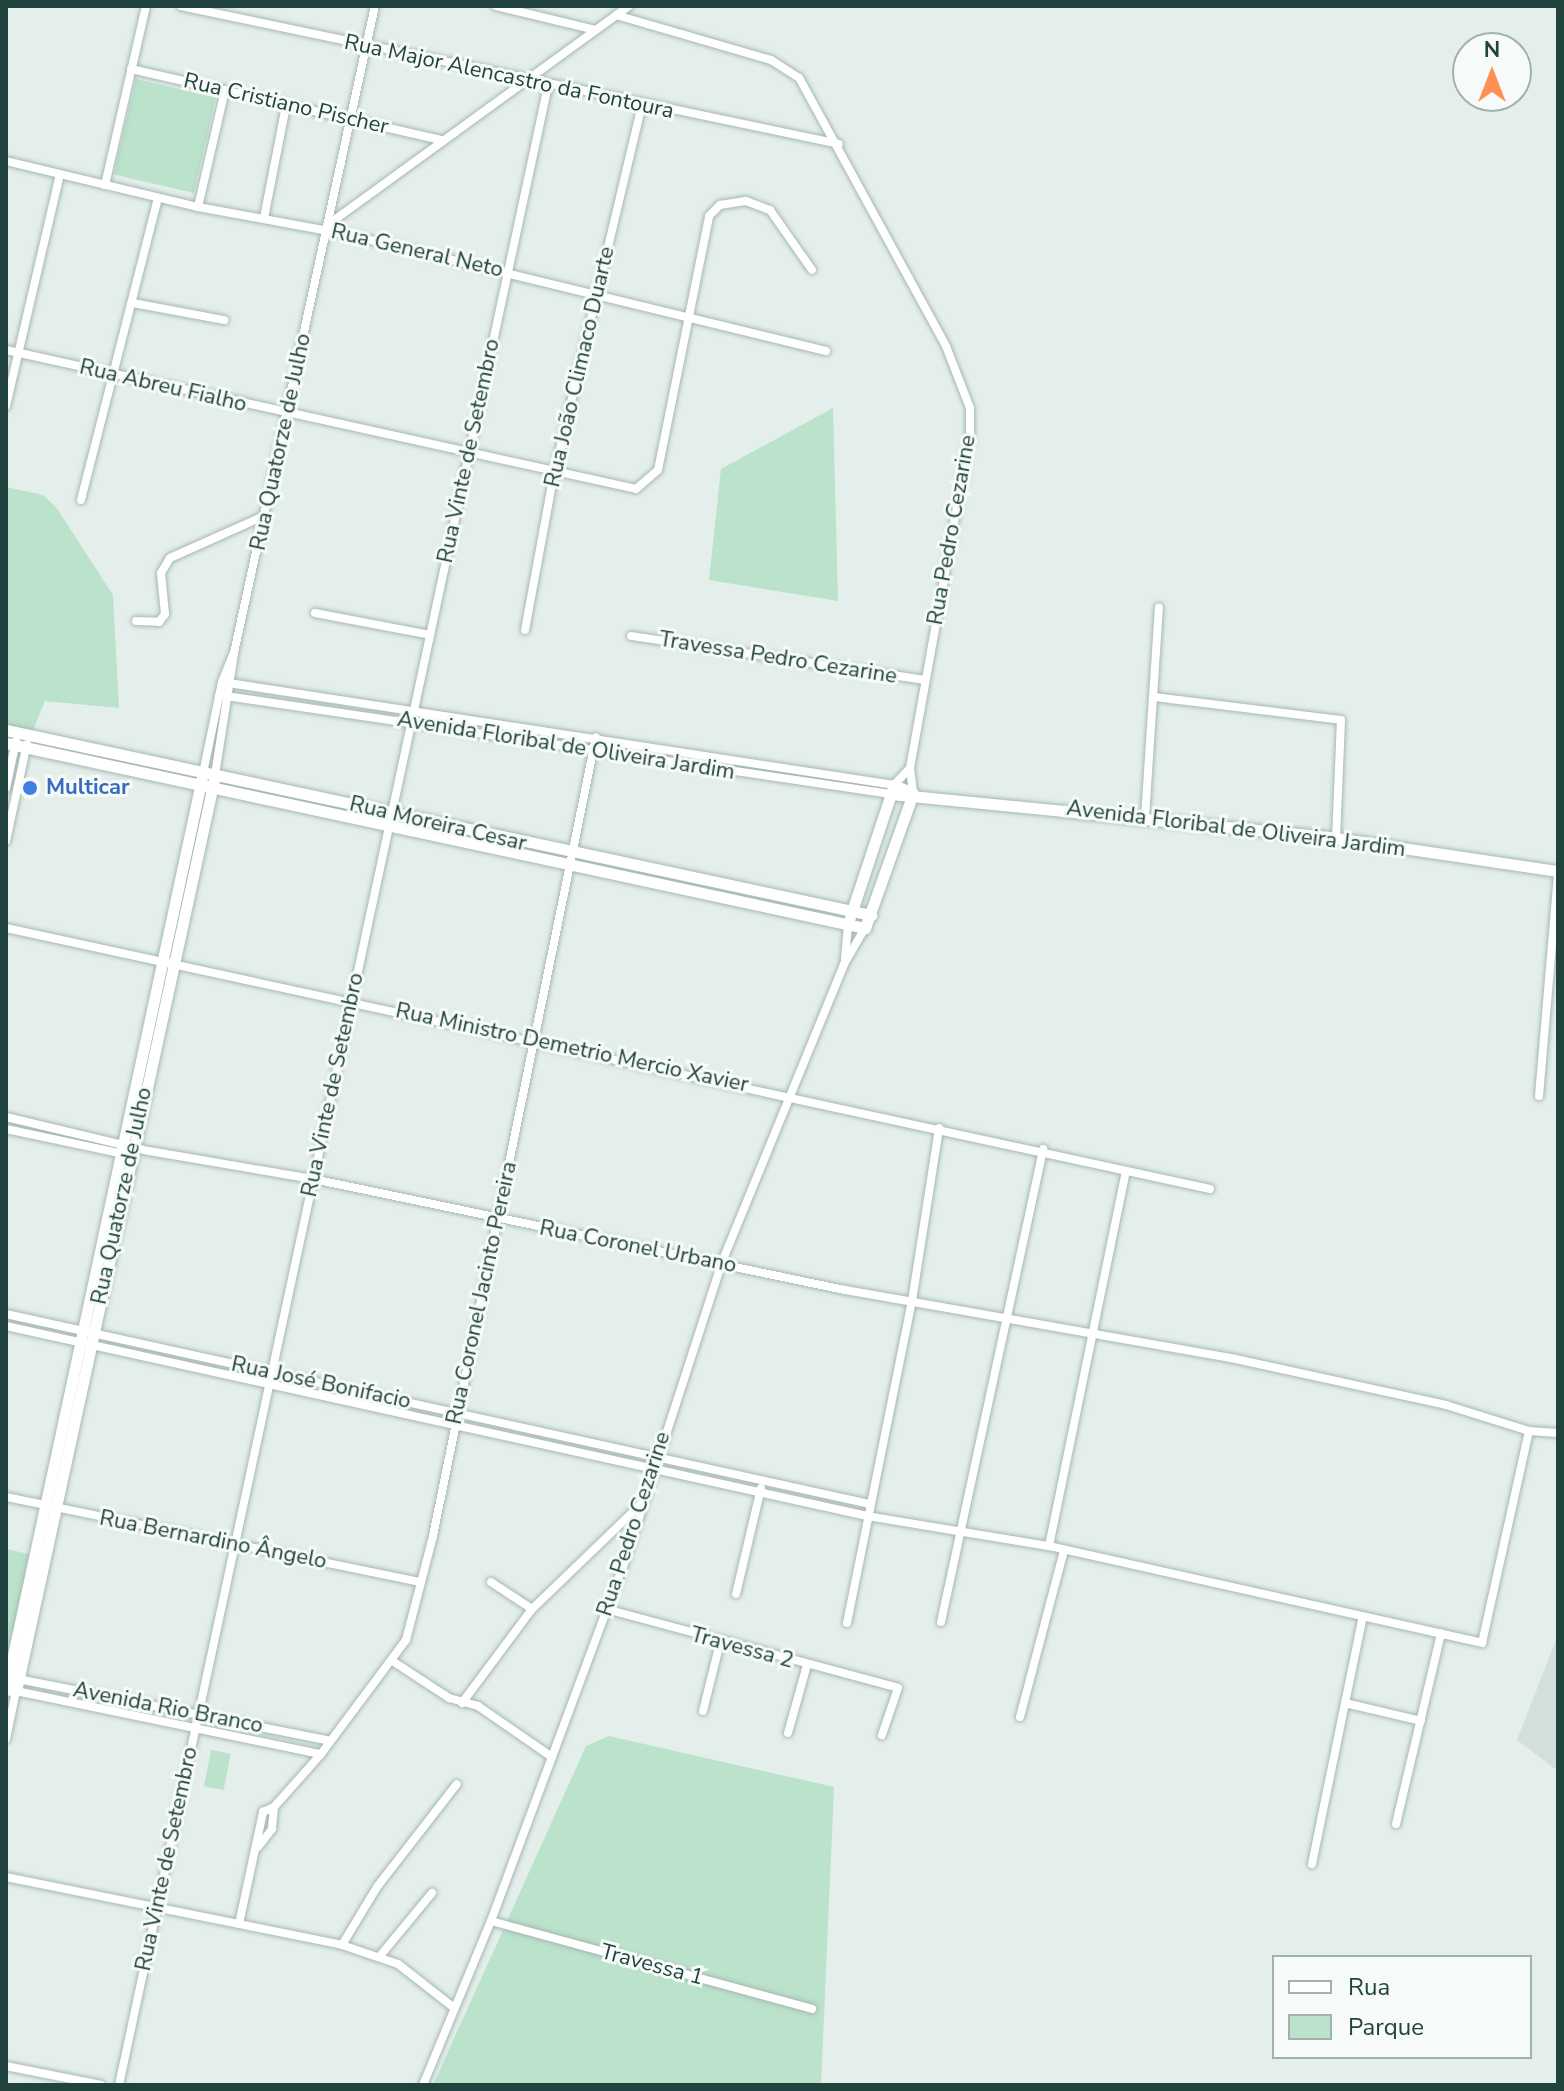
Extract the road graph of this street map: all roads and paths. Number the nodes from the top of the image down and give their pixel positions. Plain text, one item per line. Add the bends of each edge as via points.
1 (146, 6) edge
2 (181, 6) edge
3 (375, 6) edge
4 (496, 6) edge
5 (629, 6) edge
6 (616, 15) junction
7 (595, 30) junction
8 (364, 46) junction
9 (131, 69) junction
10 (522, 79) junction
11 (548, 85) junction
12 (225, 90) junction
13 (286, 106) junction
14 (642, 106) junction
15 (349, 120) junction
16 (441, 140) junction
17 (839, 144) junction
18 (6, 161) edge
19 (60, 174) junction
20 (105, 185) junction
21 (158, 198) junction
22 (198, 207) junction
23 (264, 218) junction
24 (328, 227) junction
25 (812, 270) dead end
26 (508, 271) junction
27 (597, 292) junction
28 (133, 303) junction
29 (688, 315) junction
30 (224, 320) dead end
31 (6, 350) edge
32 (826, 351) dead end
33 (19, 353) junction
34 (113, 373) junction
35 (6, 406) edge
36 (287, 415) junction
37 (467, 453) junction
38 (554, 474) junction
39 (81, 500) dead end
40 (266, 515) junction
41 (1159, 607) dead end
42 (315, 613) dead end
43 (136, 621) dead end
44 (525, 630) dead end
45 (430, 635) junction
46 (631, 636) dead end
47 (234, 653) junction
48 (925, 680) junction
49 (222, 682) junction
50 (233, 683) junction
51 (219, 695) junction
52 (323, 696) junction
53 (230, 697) junction
54 (1154, 697) junction
55 (413, 709) junction
56 (321, 710) junction
57 (410, 722) junction
58 (521, 725) junction
59 (519, 737) junction
60 (596, 737) junction
61 (17, 739) edge
62 (209, 743) junction
63 (220, 746) junction
64 (594, 751) junction
65 (910, 768) junction
66 (209, 774) junction
67 (206, 787) junction
68 (6, 788) edge
69 (892, 790) junction
70 (913, 793) junction
71 (393, 813) junction
72 (1145, 817) junction
73 (390, 826) junction
74 (1336, 838) junction
75 (6, 841) edge
76 (574, 854) junction
77 (871, 854) junction
78 (890, 859) junction
79 (571, 867) junction
80 (1558, 873) edge
81 (871, 915) junction
82 (850, 917) junction
83 (6, 928) edge
84 (865, 928) junction
85 (844, 964) junction
86 (167, 966) junction
87 (350, 1001) junction
88 (536, 1040) junction
89 (789, 1094) junction
90 (1539, 1096) dead end
91 (6, 1117) edge
92 (939, 1128) junction
93 (6, 1129) edge
94 (125, 1148) junction
95 (1043, 1149) junction
96 (1126, 1172) junction
97 (313, 1179) junction
98 (1210, 1189) dead end
99 (497, 1219) junction
100 (722, 1262) junction
101 (912, 1301) junction
102 (6, 1314) edge
103 (1006, 1317) junction
104 (6, 1326) edge
105 (1093, 1332) junction
106 (87, 1338) junction
107 (268, 1377) junction
108 (75, 1394) junction
109 (456, 1412) junction
110 (454, 1423) junction
111 (1529, 1431) junction
112 (1558, 1433) edge
113 (55, 1453) junction
114 (657, 1455) junction
115 (68, 1456) junction
116 (652, 1468) junction
117 (763, 1480) junction
118 (804, 1489) junction
119 (760, 1491) junction
120 (6, 1497) edge
121 (801, 1501) junction
122 (642, 1503) junction
123 (870, 1504) junction
124 (43, 1506) junction
125 (57, 1509) junction
126 (867, 1516) junction
127 (961, 1531) junction
128 (233, 1545) junction
129 (1049, 1546) junction
130 (1064, 1550) junction
131 (36, 1574) junction
132 (420, 1582) junction
133 (491, 1582) dead end
134 (736, 1594) dead end
135 (532, 1609) junction
136 (606, 1609) junction
137 (1362, 1620) junction
138 (941, 1622) dead end
139 (847, 1623) dead end
140 (1441, 1633) junction
141 (720, 1643) junction
142 (394, 1662) junction
143 (807, 1665) junction
144 (10, 1684) edge
145 (462, 1703) junction
146 (1345, 1703) junction
147 (703, 1711) dead end
148 (198, 1712) junction
149 (1020, 1717) dead end
150 (1421, 1721) junction
151 (194, 1727) junction
152 (788, 1733) dead end
153 (882, 1735) dead end
154 (6, 1739) edge
155 (330, 1741) junction
156 (321, 1754) junction
157 (552, 1757) junction
158 (457, 1784) dead end
159 (274, 1807) junction
160 (1396, 1824) dead end
161 (258, 1847) junction
162 (1312, 1864) dead end
163 (6, 1877) edge
164 (432, 1893) dead end
165 (157, 1909) junction
166 (491, 1921) junction
167 (239, 1924) junction
168 (342, 1945) junction
169 (380, 1956) junction
170 (453, 2007) junction
171 (812, 2009) dead end
172 (6, 2066) edge
173 (101, 2085) edge
174 (119, 2085) edge
175 (423, 2085) edge

1 - 9 street
2 - 8 street, Rua Major Alencastro da Fontoura
3 - 8 street, Rua Quatorze de Julho
4 - 7 street
5 - 6 street
6 - 7 street
6 - 17 street, Rua Pedro Cezarine via 789,68
7 - 10 street
8 - 10 street, Rua Major Alencastro da Fontoura
8 - 15 street, Rua Quatorze de Julho
9 - 12 street, Rua Cristiano Pischer
9 - 20 street
10 - 11 street, Rua Major Alencastro da Fontoura
10 - 16 street
11 - 14 street, Rua Major Alencastro da Fontoura
11 - 26 street, Rua Vinte de Setembro
12 - 13 street, Rua Cristiano Pischer
12 - 22 street
13 - 15 street, Rua Cristiano Pischer
13 - 23 street
14 - 17 street, Rua Major Alencastro da Fontoura
14 - 27 street, Rua João Climaco Duarte
15 - 16 street, Rua Cristiano Pischer
15 - 24 street, Rua Quatorze de Julho
16 - 24 street
17 - 48 street, Rua Pedro Cezarine via 946,346 970,408 961,502
18 - 19 street, Rua General Neto
19 - 20 street, Rua General Neto
19 - 33 street
20 - 21 street, Rua General Neto
21 - 22 street, Rua General Neto
21 - 28 street
22 - 23 street, Rua General Neto
23 - 24 street, Rua General Neto
24 - 26 street, Rua General Neto
24 - 36 street, Rua Quatorze de Julho
25 - 29 street via 770,210 746,201 720,205 709,216
26 - 27 street, Rua General Neto
26 - 37 street, Rua Vinte de Setembro
27 - 29 street, Rua General Neto
27 - 38 street, Rua João Climaco Duarte
28 - 30 street
28 - 34 street
29 - 32 street, Rua General Neto via 750,336
29 - 38 street, Rua Abreu Fialho via 658,470 648,484 619,489
31 - 33 street, Rua Abreu Fialho
33 - 34 street, Rua Abreu Fialho
33 - 35 street
34 - 36 street, Rua Abreu Fialho
34 - 39 street
36 - 37 street, Rua Abreu Fialho
36 - 40 street, Rua Quatorze de Julho
37 - 38 street, Rua Abreu Fialho
37 - 45 street, Rua Vinte de Setembro
38 - 44 street, Rua João Climaco Duarte
40 - 43 street via 170,558 161,573 165,614 159,622
40 - 47 street, Rua Quatorze de Julho
41 - 54 street
42 - 45 street
45 - 55 street, Rua Vinte de Setembro
46 - 48 street, Travessa Pedro Cezarine
47 - 49 street, Rua Quatorze de Julho
47 - 50 street, Rua Quatorze de Julho
48 - 65 street, Rua Pedro Cezarine
49 - 50 street, Avenida Floribal de Oliveira Jardim
49 - 51 street, Rua Quatorze de Julho
50 - 52 street, Avenida Floribal de Oliveira Jardim
50 - 53 street, Rua Quatorze de Julho
51 - 53 street, Avenida Floribal de Oliveira Jardim
51 - 62 street, Rua Quatorze de Julho
52 - 55 street, Avenida Floribal de Oliveira Jardim
52 - 56 street
53 - 56 street, Avenida Floribal de Oliveira Jardim
53 - 63 street, Rua Quatorze de Julho
54 - 72 street
54 - 74 street via 1341,720
55 - 57 street, Rua Vinte de Setembro
55 - 58 street, Avenida Floribal de Oliveira Jardim
56 - 57 street, Avenida Floribal de Oliveira Jardim
57 - 59 street, Avenida Floribal de Oliveira Jardim
57 - 71 street, Rua Vinte de Setembro
58 - 59 street
58 - 60 street, Avenida Floribal de Oliveira Jardim
59 - 64 street, Avenida Floribal de Oliveira Jardim
60 - 64 street, Rua Coronel Jacinto Pereira
60 - 69 street, Avenida Floribal de Oliveira Jardim
61 - 66 street, Rua Moreira Cesar
61 - 67 street, Rua Moreira Cesar
61 - 68 street
61 - 75 street
62 - 63 street
62 - 66 street, Rua Quatorze de Julho
63 - 66 street, Rua Quatorze de Julho
64 - 69 street, Avenida Floribal de Oliveira Jardim
64 - 76 street, Rua Coronel Jacinto Pereira
65 - 69 street, Rua Pedro Cezarine
65 - 70 street
66 - 67 street, Rua Quatorze de Julho
66 - 71 street, Rua Moreira Cesar
67 - 73 street, Rua Moreira Cesar
67 - 86 street, Rua Quatorze de Julho
69 - 70 street, Avenida Floribal de Oliveira Jardim
69 - 77 street, Rua Pedro Cezarine
70 - 72 street, Avenida Floribal de Oliveira Jardim
70 - 78 street, Rua Pedro Cezarine
71 - 73 street, Rua Vinte de Setembro
71 - 76 street, Rua Moreira Cesar
72 - 74 street, Avenida Floribal de Oliveira Jardim
73 - 79 street, Rua Moreira Cesar
73 - 87 street, Rua Vinte de Setembro
74 - 80 street, Avenida Floribal de Oliveira Jardim
76 - 79 street, Rua Coronel Jacinto Pereira
76 - 82 street, Rua Moreira Cesar
77 - 78 street
77 - 82 street, Rua Pedro Cezarine
78 - 81 street, Rua Pedro Cezarine
79 - 82 street, Rua Moreira Cesar
79 - 88 street, Rua Coronel Jacinto Pereira
80 - 90 street
81 - 82 street, Rua Moreira Cesar
81 - 84 street, Rua Pedro Cezarine
82 - 84 street, Rua Moreira Cesar
82 - 85 street, Rua Pedro Cezarine
83 - 86 street, Rua Ministro Demetrio Mercio Xavier
84 - 85 street, Rua Pedro Cezarine
85 - 89 street, Rua Pedro Cezarine
86 - 87 street, Rua Ministro Demetrio Mercio Xavier
86 - 94 street, Rua Quatorze de Julho
87 - 88 street, Rua Ministro Demetrio Mercio Xavier
87 - 97 street, Rua Vinte de Setembro
88 - 89 street, Rua Ministro Demetrio Mercio Xavier
88 - 99 street, Rua Coronel Jacinto Pereira
89 - 92 street, Rua Ministro Demetrio Mercio Xavier
89 - 100 street, Rua Pedro Cezarine
91 - 94 street, Rua Coronel Urbano
92 - 95 street, Rua Ministro Demetrio Mercio Xavier
92 - 101 street
93 - 94 street, Rua Coronel Urbano
94 - 97 street, Rua Coronel Urbano
94 - 106 street, Rua Quatorze de Julho
95 - 96 street, Rua Ministro Demetrio Mercio Xavier
95 - 103 street
96 - 98 street, Rua Ministro Demetrio Mercio Xavier
96 - 105 street
97 - 99 street, Rua Coronel Urbano
97 - 107 street, Rua Vinte de Setembro
99 - 100 street, Rua Coronel Urbano
99 - 109 street, Rua Coronel Jacinto Pereira
100 - 101 street, Rua Coronel Urbano
100 - 114 street, Rua Pedro Cezarine
101 - 103 street, Rua Coronel Urbano
101 - 123 street
102 - 106 street, Rua José Bonifacio
103 - 105 street, Rua Coronel Urbano
103 - 127 street
104 - 106 street, Rua José Bonifacio
105 - 111 street, Rua Coronel Urbano via 1446,1405
105 - 129 street
106 - 107 street, Rua José Bonifacio
106 - 108 street, Rua Quatorze de Julho
107 - 109 street, Rua José Bonifacio
107 - 110 street, Rua José Bonifacio
107 - 128 street, Rua Vinte de Setembro
108 - 113 street, Rua Quatorze de Julho
108 - 115 street, Rua Quatorze de Julho
109 - 110 street, Rua Coronel Jacinto Pereira
109 - 114 street, Rua José Bonifacio
110 - 116 street, Rua José Bonifacio
110 - 132 street, Rua Coronel Jacinto Pereira
111 - 112 street, Rua Coronel Urbano
111 - 140 street, Rua José Bonifacio via 1482,1643
113 - 115 street
113 - 124 street, Rua Quatorze de Julho
114 - 116 street, Rua Pedro Cezarine
114 - 117 street, Rua José Bonifacio
115 - 125 street, Rua Quatorze de Julho
116 - 119 street, Rua José Bonifacio
116 - 122 street, Rua Pedro Cezarine
117 - 118 street, Rua José Bonifacio
117 - 119 street
118 - 121 street
118 - 123 street, Rua José Bonifacio
119 - 121 street, Rua José Bonifacio
119 - 134 street
120 - 124 street, Rua Bernardino Ângelo
121 - 126 street, Rua José Bonifacio
122 - 135 street
122 - 136 street, Rua Pedro Cezarine
123 - 126 street
124 - 125 street, Rua Bernardino Ângelo
124 - 131 street, Rua Quatorze de Julho
125 - 128 street, Rua Bernardino Ângelo
125 - 131 street, Rua Quatorze de Julho
126 - 127 street, Rua José Bonifacio
126 - 139 street
127 - 129 street, Rua José Bonifacio
127 - 138 street
128 - 132 street, Rua Bernardino Ângelo
128 - 148 street, Rua Vinte de Setembro
129 - 130 street, Rua José Bonifacio
130 - 137 street, Rua José Bonifacio
130 - 149 street
131 - 144 street, Rua Quatorze de Julho
132 - 142 street, Rua Coronel Jacinto Pereira via 406,1640
133 - 135 street
135 - 145 street
136 - 141 street, Travessa 2
136 - 157 street, Rua Pedro Cezarine
137 - 140 street, Rua José Bonifacio
137 - 146 street
140 - 150 street
141 - 143 street, Travessa 2
141 - 147 street
142 - 145 street
142 - 155 street, Rua Coronel Jacinto Pereira
143 - 152 street
143 - 153 street, Travessa 2 via 898,1688
144 - 148 street, Avenida Rio Branco
144 - 151 street, Avenida Rio Branco
144 - 154 street, Rua Quatorze de Julho
145 - 157 street via 478,1706
146 - 150 street
146 - 162 street
148 - 151 street, Rua Vinte de Setembro
148 - 155 street, Avenida Rio Branco
150 - 160 street
151 - 156 street, Avenida Rio Branco
151 - 165 street, Rua Vinte de Setembro
155 - 156 street, Rua Coronel Jacinto Pereira
156 - 159 street, Rua Coronel Jacinto Pereira
157 - 166 street, Rua Pedro Cezarine
158 - 168 street via 377,1887
159 - 161 street, Rua Coronel Jacinto Pereira via 272,1829
159 - 161 street, Rua Coronel Jacinto Pereira via 263,1812 257,1825
161 - 167 street, Rua Coronel Jacinto Pereira
163 - 165 street
164 - 169 street
165 - 167 street
165 - 174 street, Rua Vinte de Setembro
166 - 170 street, Rua Pedro Cezarine
166 - 171 street, Travessa 1
167 - 168 street
168 - 169 street
169 - 170 street
170 - 175 street, Rua Pedro Cezarine
172 - 173 street

